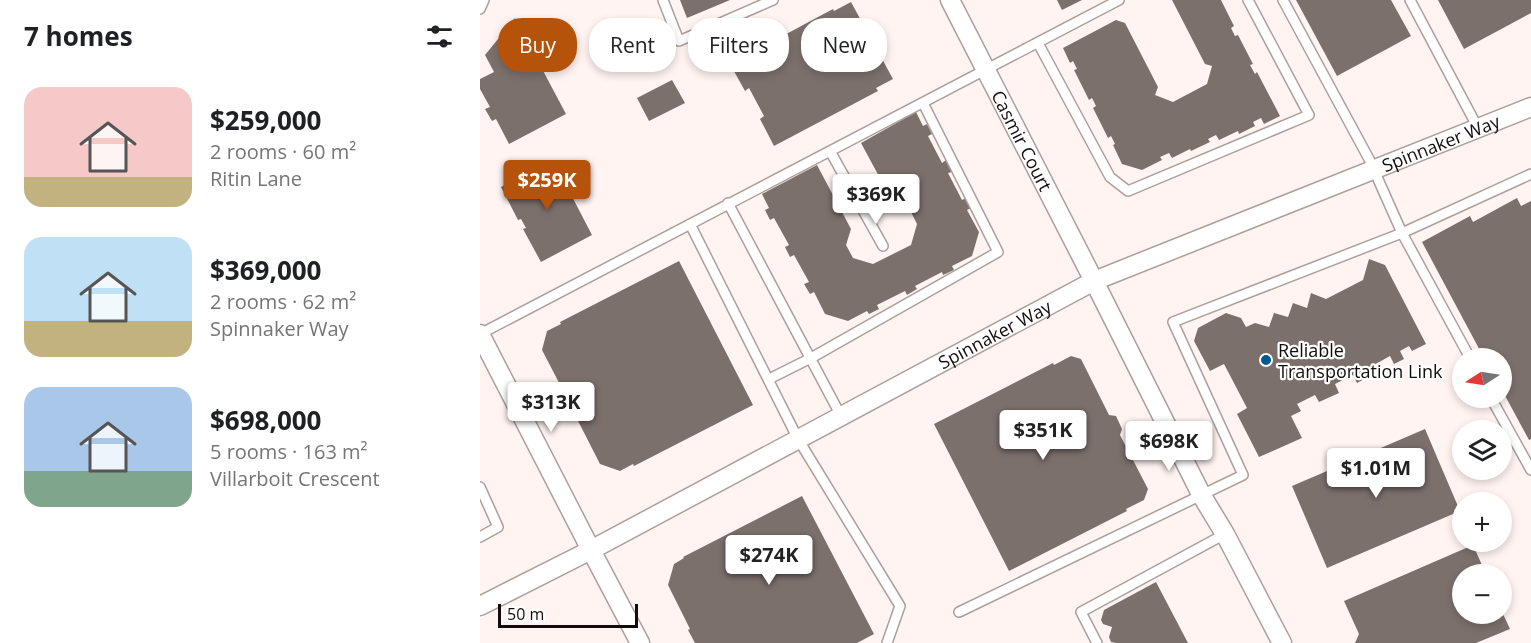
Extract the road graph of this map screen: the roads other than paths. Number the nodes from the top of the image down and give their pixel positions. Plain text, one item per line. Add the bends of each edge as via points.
1 (484, 0) edge
2 (663, 0) edge
3 (773, 0) edge
4 (950, 0) edge
5 (1119, 0) edge
6 (1248, 0) edge
7 (1283, 0) edge
8 (1410, 0) edge
9 (480, 9) edge
10 (1038, 43) junction
11 (986, 71) junction
12 (923, 103) junction
13 (1531, 107) edge
14 (1478, 128) junction
15 (830, 151) junction
16 (1374, 170) junction
17 (1531, 174) edge
18 (728, 203) junction
19 (690, 224) junction
20 (1402, 233) junction
21 (883, 246) dead end
22 (1094, 281) junction
23 (480, 334) edge
24 (1465, 348) edge
25 (811, 357) junction
26 (769, 379) junction
27 (1497, 408) edge
28 (842, 416) junction
29 (798, 439) junction
30 (1531, 470) edge
31 (480, 487) edge
32 (1202, 496) junction
33 (1225, 534) junction
34 (480, 537) edge
35 (591, 550) junction
36 (480, 606) edge
37 (959, 612) dead end
38 (640, 643) edge
39 (887, 643) edge
40 (1097, 643) edge
41 (1281, 643) edge

1 - 9 lane
2 - 3 lane via 679,41
4 - 11 street, Casmir Court
5 - 10 lane
6 - 10 lane via 1309,115 1128,191 1110,177
7 - 16 lane
8 - 14 lane
10 - 11 lane
11 - 12 lane
11 - 22 street, Casmir Court
12 - 15 lane
12 - 25 lane via 998,252
13 - 14 street, Spinnaker Way
14 - 16 street, Spinnaker Way
15 - 18 lane
15 - 21 lane
16 - 20 lane
16 - 22 street, Spinnaker Way
17 - 20 lane
18 - 19 lane
18 - 25 lane
19 - 23 lane
19 - 26 lane
20 - 24 lane
20 - 32 lane via 1173,322 1243,475
22 - 28 street, Spinnaker Way
22 - 32 street, Casmir Court
23 - 35 street
25 - 26 lane
25 - 28 lane
26 - 29 lane
27 - 30 lane
28 - 29 street, Spinnaker Way
29 - 35 street, Spinnaker Way
29 - 39 lane via 900,606
31 - 34 lane via 498,527
32 - 33 street, Casmir Court
32 - 37 lane
33 - 40 lane via 1081,612
33 - 41 street, Casmir Court
35 - 36 street, Spinnaker Way
35 - 38 street

